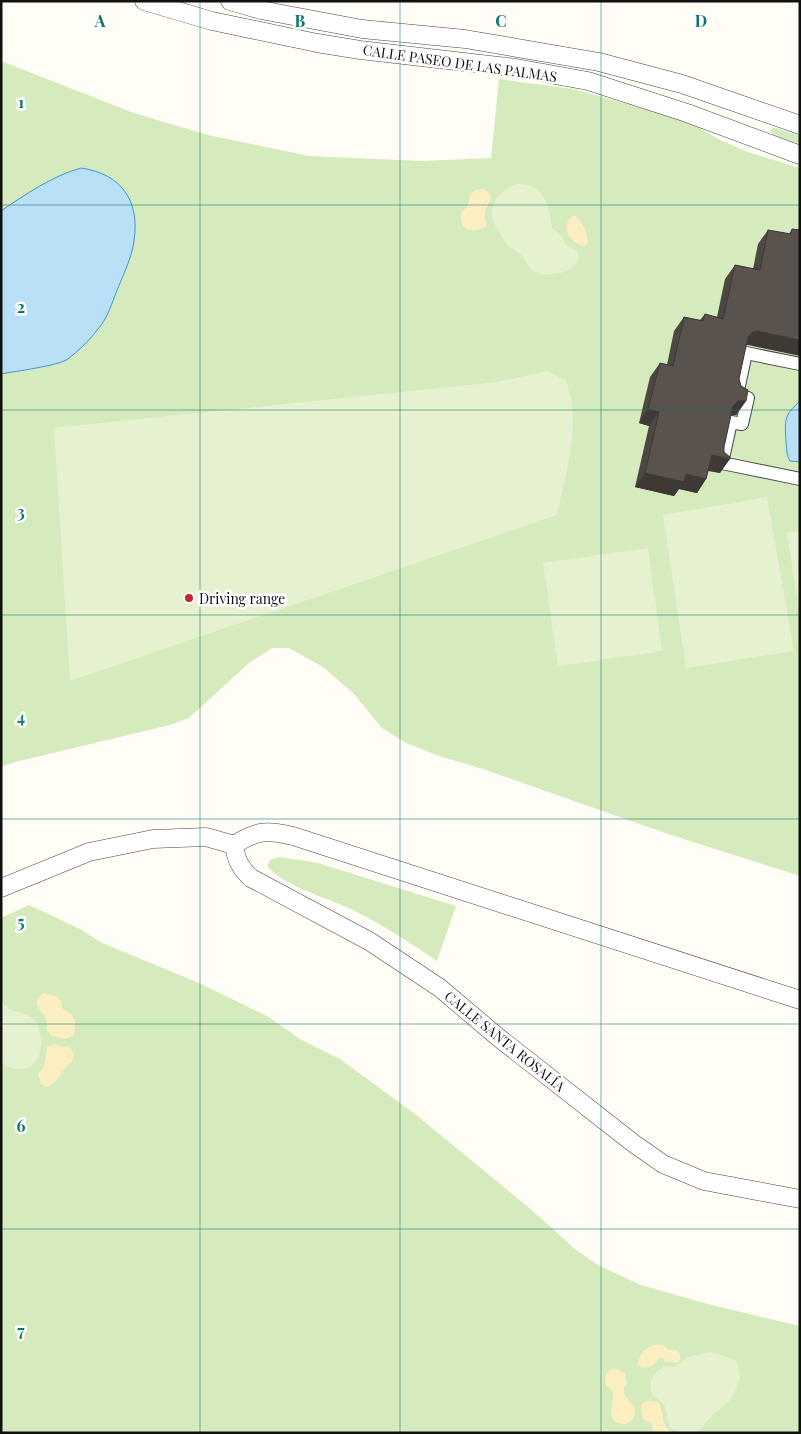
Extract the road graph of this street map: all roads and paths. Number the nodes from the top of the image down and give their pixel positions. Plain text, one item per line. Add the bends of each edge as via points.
1 (144, 1) edge
2 (230, 1) edge
3 (800, 125) edge
4 (800, 154) edge
5 (800, 364) edge
6 (800, 479) edge
7 (234, 845) junction
8 (1, 888) edge
9 (800, 1000) edge
10 (800, 1199) edge

1 - 4 street, CALLE PASEO DE LAS PALMAS via 317,43 516,68 588,82
2 - 3 street, CALLE PASEO DE LAS PALMAS via 260,10 353,27 465,39 599,62 682,84
5 - 6 street via 746,353 737,395 748,398 742,424 731,422 722,463
7 - 8 street via 206,837 153,839 89,852
7 - 9 street via 262,831 293,836
7 - 10 street, CALLE SANTA ROSALÍA via 236,858 251,878 369,941 440,988 663,1164 704,1181

